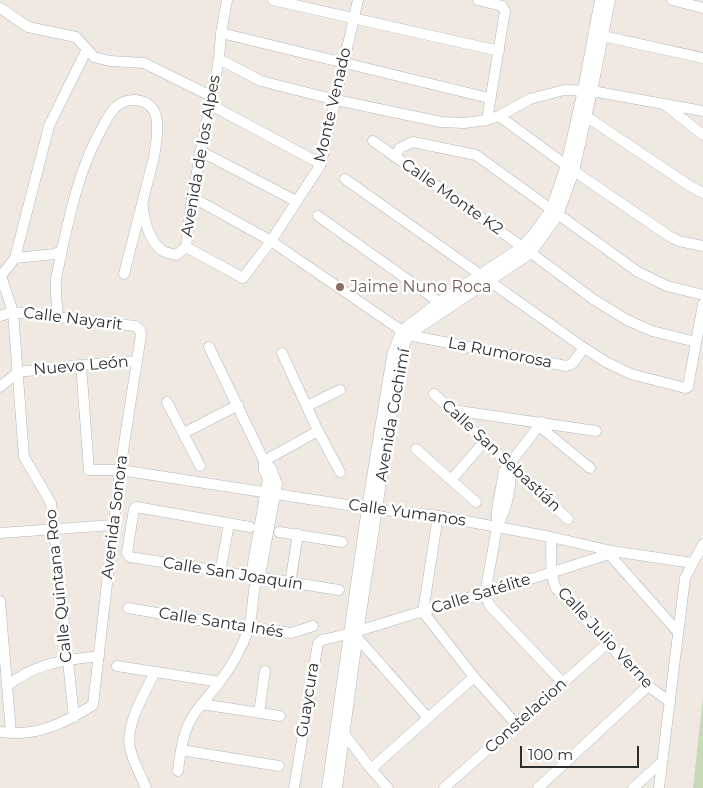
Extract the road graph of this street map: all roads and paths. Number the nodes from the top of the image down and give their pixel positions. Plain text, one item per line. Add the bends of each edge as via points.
1 (228, 0) edge
2 (273, 0) edge
3 (358, 0) edge
4 (478, 0) edge
5 (600, 0) edge
6 (610, 0) edge
7 (672, 0) edge
8 (0, 8) edge
9 (703, 8) edge
10 (354, 18) junction
11 (221, 33) junction
12 (603, 36) junction
13 (86, 49) junction
14 (499, 51) junction
15 (703, 58) edge
16 (219, 59) junction
17 (343, 63) junction
18 (587, 91) junction
19 (490, 98) junction
20 (210, 100) junction
21 (336, 100) junction
22 (663, 104) junction
23 (703, 111) edge
24 (582, 113) junction
25 (499, 116) junction
26 (487, 120) junction
27 (703, 135) edge
28 (373, 141) dead end
29 (200, 151) junction
30 (395, 156) junction
31 (321, 164) junction
32 (570, 168) junction
33 (344, 179) dead end
34 (703, 192) edge
35 (143, 197) junction
36 (192, 197) junction
37 (296, 201) junction
38 (554, 212) junction
39 (318, 216) dead end
40 (271, 241) junction
41 (703, 246) edge
42 (186, 247) junction
43 (62, 250) junction
44 (527, 250) junction
45 (15, 258) junction
46 (124, 274) dead end
47 (1, 277) edge
48 (243, 278) joint
49 (485, 278) junction
50 (703, 296) edge
51 (439, 302) junction
52 (703, 304) edge
53 (13, 312) junction
54 (0, 316) edge
55 (58, 317) junction
56 (140, 330) joint
57 (404, 333) junction
58 (696, 342) junction
59 (209, 347) dead end
60 (584, 348) junction
61 (282, 353) dead end
62 (138, 361) junction
63 (81, 365) junction
64 (18, 372) junction
65 (0, 387) edge
66 (340, 390) dead end
67 (434, 394) dead end
68 (167, 402) dead end
69 (238, 405) junction
70 (307, 406) junction
71 (452, 410) junction
72 (541, 424) junction
73 (318, 431) junction
74 (596, 431) dead end
75 (184, 433) junction
76 (485, 441) junction
77 (416, 449) dead end
78 (264, 461) junction
79 (510, 464) junction
80 (200, 466) dead end
81 (590, 468) dead end
82 (120, 470) junction
83 (340, 472) dead end
84 (451, 480) junction
85 (271, 493) junction
86 (476, 502) dead end
87 (372, 508) junction
88 (438, 516) junction
89 (568, 519) dead end
90 (229, 524) junction
91 (113, 525) junction
92 (497, 526) junction
93 (250, 527) dead end
94 (52, 529) junction
95 (279, 532) dead end
96 (0, 533) edge
97 (298, 534) junction
98 (551, 536) junction
99 (342, 542) dead end
100 (703, 544) edge
101 (611, 552) junction
102 (693, 563) junction
103 (220, 572) junction
104 (552, 572) junction
105 (256, 578) junction
106 (290, 583) junction
107 (339, 590) dead end
108 (485, 594) junction
109 (0, 601) edge
110 (128, 608) dead end
111 (423, 612) junction
112 (250, 626) junction
113 (313, 626) dead end
114 (678, 632) junction
115 (354, 636) junction
116 (2, 640) edge
117 (608, 643) junction
118 (99, 656) junction
119 (67, 660) junction
120 (118, 666) dead end
121 (265, 671) dead end
122 (155, 672) junction
123 (474, 677) junction
124 (220, 682) junction
125 (563, 683) junction
126 (7, 686) junction
127 (648, 686) junction
128 (670, 702) junction
129 (201, 704) junction
130 (258, 713) junction
131 (280, 716) dead end
132 (74, 717) junction
133 (428, 718) junction
134 (517, 725) junction
135 (0, 732) edge
136 (12, 733) junction
137 (345, 735) junction
138 (181, 750) junction
139 (662, 762) junction
140 (279, 766) dead end
141 (371, 770) junction
142 (178, 771) dead end
143 (146, 788) edge
144 (294, 788) edge
145 (327, 788) edge
146 (337, 788) edge
147 (388, 788) edge
148 (444, 788) edge
149 (538, 788) edge
150 (633, 788) edge
151 (659, 788) edge

1 - 11 street, Avenida de los Alpes
2 - 10 street
3 - 10 street, Monte Venado
4 - 14 street via 502,6 506,12
5 - 18 street, Avenida Cochimí
6 - 12 street, Avenida Cochimí
7 - 9 street
8 - 13 street via 28,27 76,37
10 - 14 street
10 - 17 street, Monte Venado
11 - 16 street, Avenida de los Alpes
11 - 17 street
12 - 15 street
12 - 18 street, Avenida Cochimí
13 - 20 street via 94,57 110,61 144,63
13 - 45 street via 50,126
14 - 19 street
16 - 20 street, Avenida de los Alpes
16 - 21 street via 261,81
17 - 19 street
17 - 21 street, Monte Venado
18 - 22 street
18 - 24 street, Avenida Cochimí
18 - 25 street via 564,90 538,96
19 - 26 street
20 - 29 street, Avenida de los Alpes
20 - 31 street
21 - 26 street via 441,122
21 - 31 street, Monte Venado
22 - 23 street
22 - 27 street
24 - 32 street, Avenida Cochimí
24 - 34 street
25 - 26 street
25 - 32 street
28 - 30 street, Calle Monte K2
29 - 36 street, Avenida de los Alpes
29 - 37 street
30 - 38 street via 400,148 413,142 473,154
30 - 44 street, Calle Monte K2
31 - 37 street, Monte Venado
32 - 38 street, Avenida Cochimí
32 - 41 street via 669,236
33 - 49 street
35 - 42 street via 145,220 154,242 164,251 176,255
35 - 43 street via 157,141 157,122 154,110 138,100 129,100 118,104 111,112 92,148 77,187
35 - 46 street
36 - 40 street
36 - 42 street, Avenida de los Alpes
37 - 40 street, Monte Venado
38 - 44 street, Avenida Cochimí via 534,233
38 - 50 street via 638,272 667,286
39 - 51 street
40 - 48 street, Monte Venado
40 - 57 street
42 - 48 street, Avenida de los Alpes
43 - 45 street via 56,254
43 - 55 street via 56,279
44 - 49 street, Avenida Cochimí
44 - 58 street, Calle Monte K2 via 627,320
45 - 47 street
47 - 53 street, Calle Nayarit
49 - 51 street, Avenida Cochimí
49 - 57 street, Avenida Cochimí
49 - 60 street
51 - 57 street, Avenida Cochimí
52 - 58 street
53 - 54 street
53 - 55 street, Calle Nayarit
53 - 64 street, Calle Quintana Roo
55 - 56 street, Calle Nayarit via 135,326
56 - 62 street, Avenida Sonora
57 - 60 street, La Rumorosa via 566,366 572,364
57 - 87 street, Avenida Cochimí via 392,356
58 - 60 street via 688,387 685,388 631,374
59 - 69 street
61 - 70 street
62 - 63 street, Nuevo León
62 - 82 street, Avenida Sonora
63 - 64 street, Nuevo León
63 - 82 street, Calle Yumanos via 88,467 92,471
64 - 65 street, Nuevo León
64 - 94 street, Calle Quintana Roo via 24,457 51,503
66 - 70 street
67 - 71 street, Calle San Sebastián
68 - 75 street
69 - 75 street
69 - 78 street
70 - 73 street
71 - 72 street
71 - 76 street, Calle San Sebastián
72 - 74 street
72 - 79 street
72 - 81 street
73 - 78 street
73 - 83 street
75 - 80 street
76 - 79 street, Calle San Sebastián
76 - 84 street
77 - 84 street
78 - 85 street via 276,478 277,484
79 - 89 street, Calle San Sebastián
79 - 92 street via 505,513
82 - 85 street, Calle Yumanos
82 - 91 street, Avenida Sonora
84 - 86 street
85 - 87 street, Calle Yumanos
85 - 105 street via 252,569
87 - 88 street, Calle Yumanos
87 - 115 street, Avenida Cochimí
88 - 92 street, Calle Yumanos
88 - 111 street
90 - 93 street
90 - 103 street
90 - 103 street, Calle San Joaquín via 134,508 128,556
91 - 94 street
91 - 118 street, Avenida Sonora
92 - 98 street, Calle Yumanos
92 - 108 street
94 - 96 street
94 - 119 street, Calle Quintana Roo
95 - 97 street
97 - 99 street
97 - 106 street
98 - 101 street, Calle Yumanos
98 - 104 street, Calle Julio Verne
100 - 102 street
101 - 102 street, Calle Yumanos
101 - 104 street, Calle Satélite
101 - 114 street
102 - 114 street via 685,578
103 - 105 street, Calle San Joaquín
104 - 108 street, Calle Satélite
104 - 117 street, Calle Julio Verne via 556,588
105 - 106 street, Calle San Joaquín
105 - 112 street
106 - 107 street, Calle San Joaquín
108 - 111 street, Calle Satélite
108 - 125 street via 490,606
109 - 116 street
110 - 112 street, Calle Santa Inés
111 - 115 street, Calle Satélite
111 - 123 street
112 - 113 street, Calle Santa Inés via 291,633
112 - 124 street via 240,651
114 - 128 street
115 - 133 street
115 - 137 street, Avenida Cochimí
115 - 144 street, Guaycura via 322,640 316,647
115 - 145 street, Avenida Cochimí
116 - 126 street
117 - 125 street, Constelacion
117 - 127 street, Calle Julio Verne
118 - 119 street
118 - 132 street, Avenida Sonora via 94,706
119 - 126 street via 24,673
119 - 132 street, Calle Quintana Roo
120 - 122 street
121 - 130 street
122 - 124 street
122 - 143 street via 140,702 130,736 130,748
123 - 133 street
123 - 134 street
124 - 129 street
125 - 134 street, Constelacion
126 - 136 street
127 - 128 street, Calle Julio Verne
127 - 149 street
128 - 139 street
129 - 130 street
129 - 138 street via 189,724
130 - 131 street
132 - 136 street via 44,730
133 - 141 street
134 - 148 street, Constelacion
135 - 136 street
137 - 141 street
137 - 146 street, Avenida Cochimí
138 - 140 street
138 - 142 street
139 - 150 street
139 - 151 street
141 - 147 street

